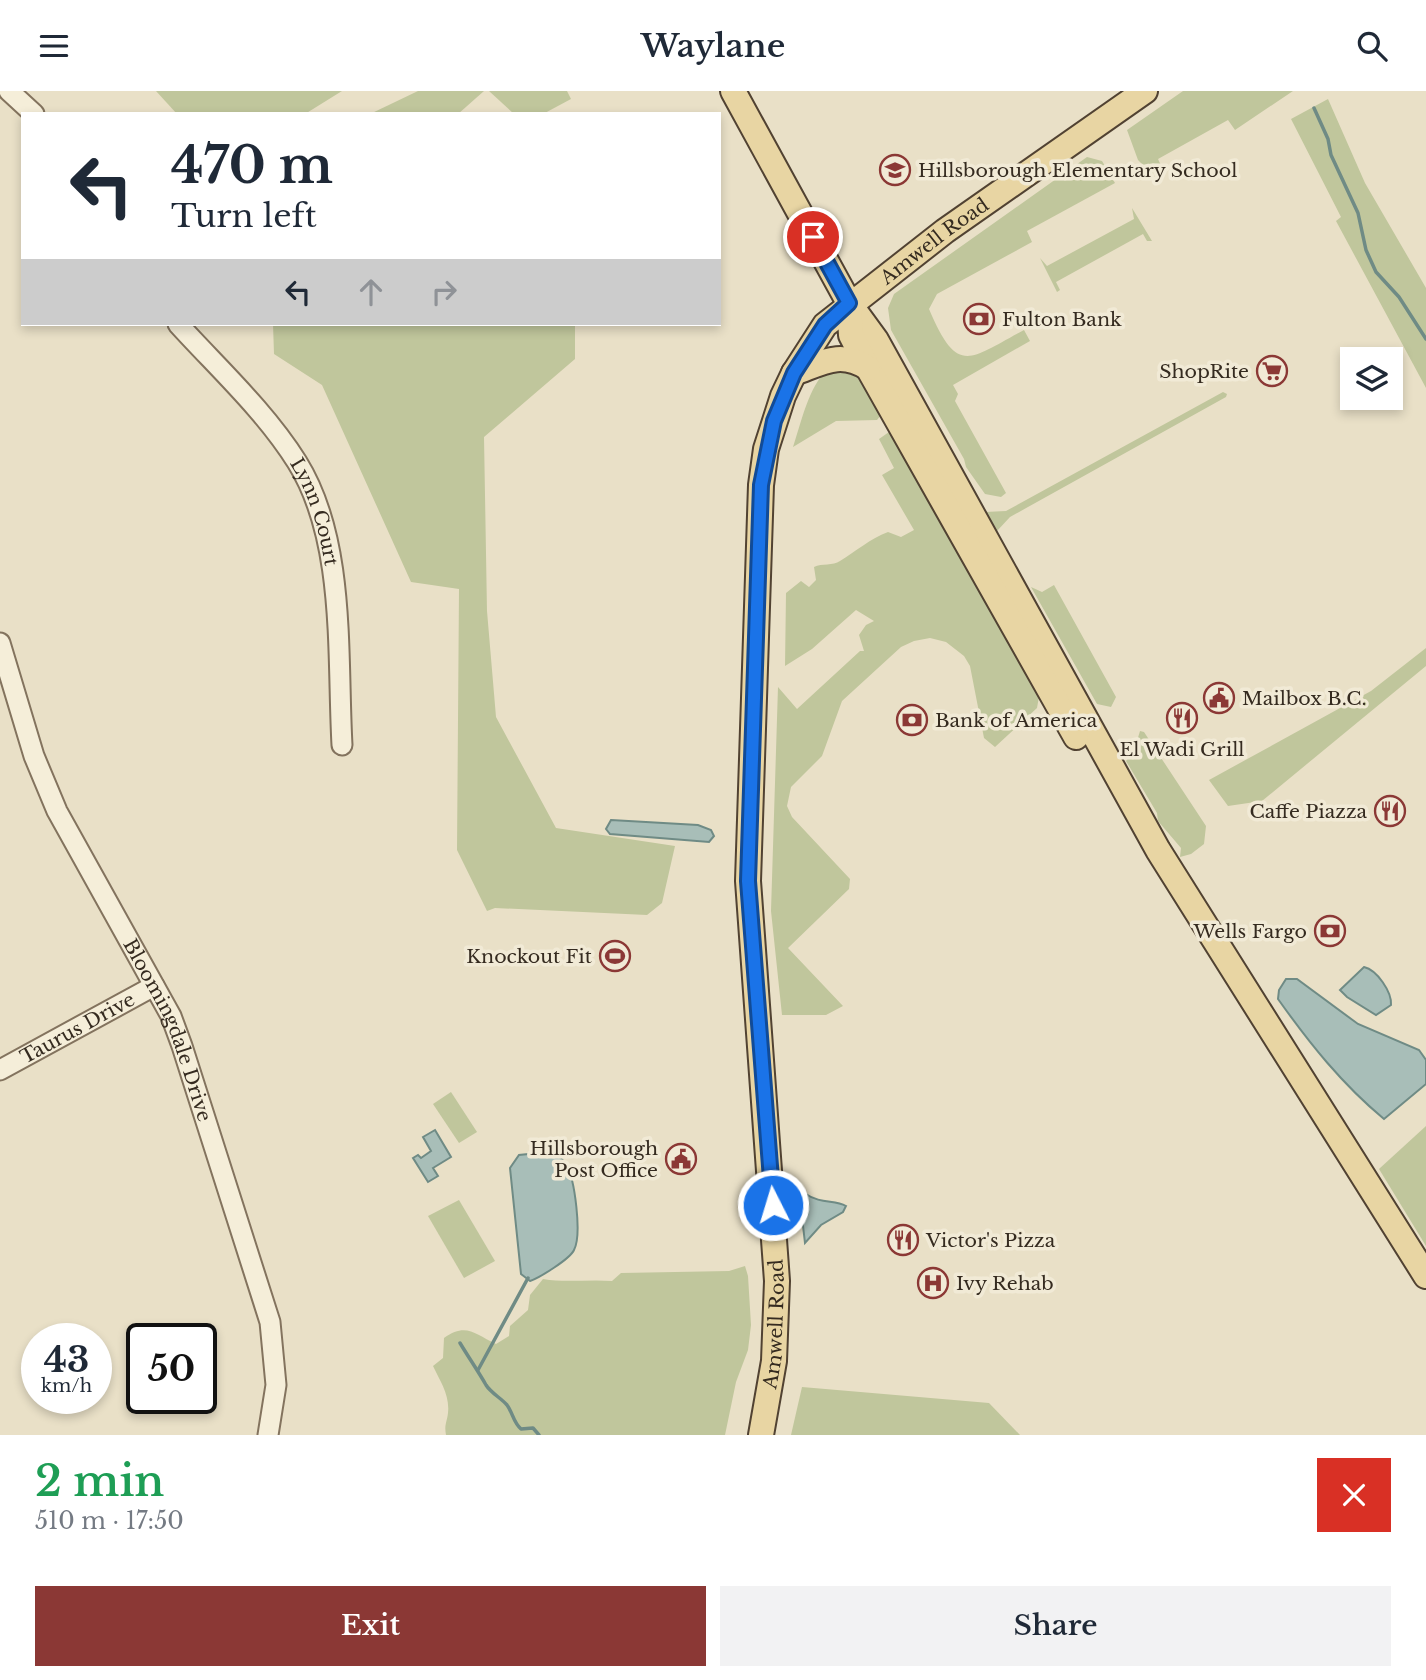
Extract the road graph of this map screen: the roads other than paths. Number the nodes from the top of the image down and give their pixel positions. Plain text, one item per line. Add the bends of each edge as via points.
1 (9, 91) edge
2 (733, 91) edge
3 (1145, 91) edge
4 (32, 112) edge
5 (849, 303) junction
6 (180, 326) edge
7 (868, 368) junction
8 (794, 373) junction
9 (0, 643) edge
10 (342, 745) dead end
11 (154, 986) junction
12 (0, 1070) edge
13 (1426, 1276) edge
14 (1426, 1297) edge
15 (268, 1435) edge
16 (761, 1435) edge

1 - 4 street
2 - 5 main road
3 - 5 main road, Amwell Road
5 - 7 main road via 851,335
5 - 8 main road, Amwell Road via 825,325
5 - 13 main road via 876,340 1158,850
6 - 10 street, Lynn Court via 285,444 316,501 333,571
7 - 8 main road via 851,358 840,358
7 - 14 main road via 1153,871 1341,1171
8 - 16 main road, Amwell Road via 774,421 761,485 751,721 750,933 777,1281 774,1361
9 - 11 street, Bloomingdale Drive via 45,784
11 - 12 street, Taurus Drive
11 - 15 street, Bloomingdale Drive via 182,1046 270,1322 276,1385

